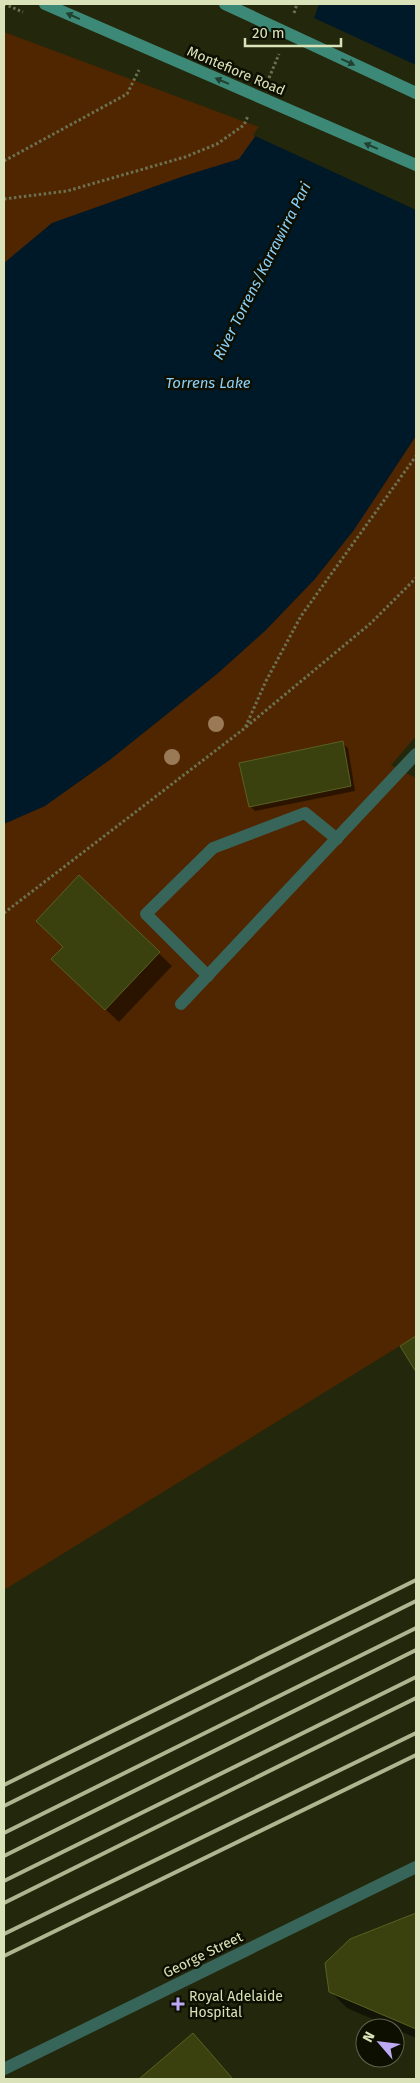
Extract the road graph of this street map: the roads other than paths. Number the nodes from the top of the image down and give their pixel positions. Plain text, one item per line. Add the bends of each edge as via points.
1 (45, 4) edge
2 (225, 4) edge
3 (416, 93) edge
4 (416, 165) edge
5 (416, 754) edge
6 (337, 839) junction
7 (208, 976) junction
8 (181, 1004) dead end
9 (416, 1867) edge
10 (4, 2069) edge

4 -> 1 main road, Montefiore Road, bridge
2 -> 3 main road, bridge
5 - 6 street
6 - 7 street
6 - 7 street via 305,814 213,848 146,914
7 - 8 street
9 - 10 street, George Street

